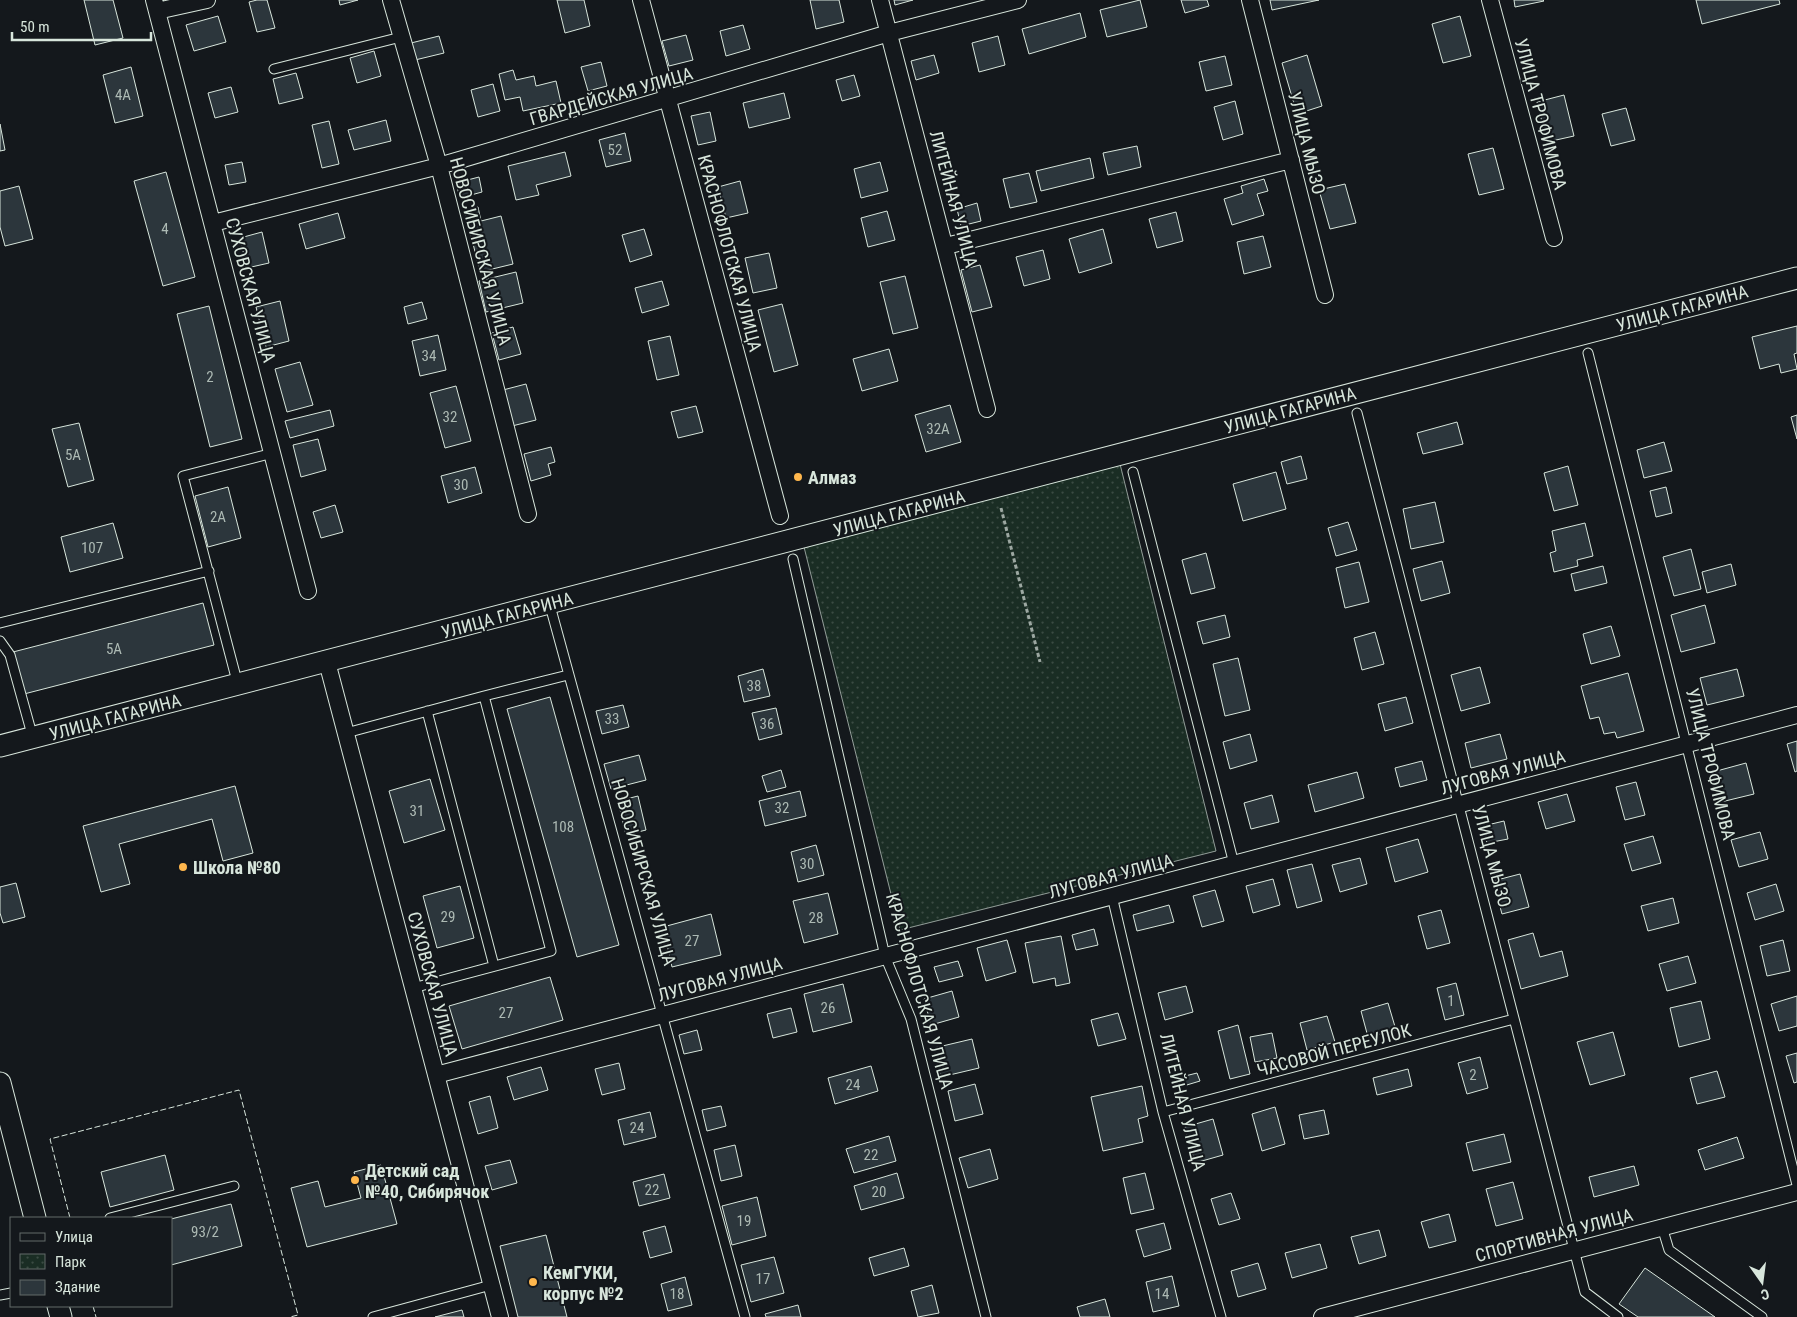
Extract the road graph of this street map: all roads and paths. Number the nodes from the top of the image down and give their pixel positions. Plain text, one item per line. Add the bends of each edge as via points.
1 (207, 0) edge
2 (391, 0) edge
3 (641, 0) edge
4 (880, 0) edge
5 (1018, 0) edge
6 (1250, 0) edge
7 (1490, 0) edge
8 (156, 6) edge
9 (889, 33) junction
10 (400, 36) junction
11 (274, 69) dead end
12 (669, 100) junction
13 (1291, 160) junction
14 (439, 166) junction
15 (213, 223) junction
16 (1554, 238) dead end
17 (946, 246) junction
18 (1797, 278) edge
19 (1325, 296) dead end
20 (1588, 353) dead end
21 (987, 408) dead end
22 (1357, 414) dead end
23 (273, 453) junction
24 (1133, 472) dead end
25 (1001, 508) dead end
26 (528, 514) dead end
27 (780, 516) dead end
28 (793, 559) dead end
29 (208, 571) junction
30 (308, 590) dead end
31 (552, 613) dead end
32 (0, 623) edge
33 (0, 641) edge
34 (327, 662) junction
35 (1040, 662) dead end
36 (568, 675) junction
37 (238, 685) junction
38 (484, 696) junction
39 (427, 711) junction
40 (1797, 715) edge
41 (346, 733) junction
42 (33, 738) junction
43 (1685, 744) junction
44 (0, 746) edge
45 (1458, 804) junction
46 (1234, 864) junction
47 (1112, 896) junction
48 (885, 956) junction
49 (494, 966) junction
50 (413, 988) junction
51 (664, 1015) junction
52 (1514, 1019) junction
53 (436, 1075) junction
54 (0, 1083) edge
55 (1163, 1112) junction
56 (1797, 1185) edge
57 (234, 1186) dead end
58 (1797, 1192) edge
59 (35, 1217) edge
60 (114, 1217) edge
61 (1662, 1228) junction
62 (1574, 1251) junction
63 (491, 1285) junction
64 (1369, 1311) edge
65 (373, 1317) edge
66 (500, 1317) edge
67 (745, 1317) edge
68 (986, 1317) edge
69 (1221, 1317) edge
70 (1322, 1317) edge
71 (1618, 1317) edge
72 (1762, 1317) edge

1 - 8 street
2 - 10 street, НОВОСИБИРСКАЯ УЛИЦА
3 - 12 street, КРАСНОФЛОТСКАЯ УЛИЦА
4 - 9 street, ЛИТЕЙНАЯ УЛИЦА
5 - 9 street, ГВАРДЕЙСКАЯ УЛИЦА
6 - 13 street, УЛИЦА МЫЗО
7 - 16 street, УЛИЦА ТРОФИМОВА
8 - 15 street, СУХОВСКАЯ УЛИЦА
9 - 12 street, ГВАРДЕЙСКАЯ УЛИЦА
9 - 17 street, ЛИТЕЙНАЯ УЛИЦА
10 - 11 lane
10 - 14 street, НОВОСИБИРСКАЯ УЛИЦА
12 - 14 street, ГВАРДЕЙСКАЯ УЛИЦА
12 - 27 street, КРАСНОФЛОТСКАЯ УЛИЦА
13 - 17 street
13 - 19 street, УЛИЦА МЫЗО
14 - 15 street, ГВАРДЕЙСКАЯ УЛИЦА
14 - 26 street, НОВОСИБИРСКАЯ УЛИЦА
15 - 23 street, СУХОВСКАЯ УЛИЦА
17 - 21 street, ЛИТЕЙНАЯ УЛИЦА
18 - 34 street, УЛИЦА ГАГАРИНА
20 - 43 lane, УЛИЦА ТРОФИМОВА
22 - 45 lane, УЛИЦА МЫЗО
23 - 29 lane via 183,476
23 - 30 street, СУХОВСКАЯ УЛИЦА
24 - 46 lane
25 - 35 path
28 - 48 lane, КРАСНОФЛОТСКАЯ УЛИЦА
29 - 32 lane
29 - 37 lane
31 - 36 lane, НОВОСИБИРСКАЯ УЛИЦА
33 - 42 lane via 10,655
34 - 37 street, УЛИЦА ГАГАРИНА
34 - 41 street, СУХОВСКАЯ УЛИЦА
36 - 38 lane
36 - 51 lane, НОВОСИБИРСКАЯ УЛИЦА
37 - 42 street, УЛИЦА ГАГАРИНА
38 - 39 lane
38 - 49 lane via 551,951
39 - 41 lane
39 - 49 lane
40 - 43 street, ЛУГОВАЯ УЛИЦА
41 - 50 street, СУХОВСКАЯ УЛИЦА
42 - 44 street, УЛИЦА ГАГАРИНА
43 - 45 street, ЛУГОВАЯ УЛИЦА
43 - 56 lane, УЛИЦА ТРОФИМОВА
45 - 46 street, ЛУГОВАЯ УЛИЦА
45 - 52 lane, УЛИЦА МЫЗО
46 - 47 street, ЛУГОВАЯ УЛИЦА
47 - 48 street, ЛУГОВАЯ УЛИЦА
47 - 55 lane, ЛИТЕЙНАЯ УЛИЦА
48 - 51 street, ЛУГОВАЯ УЛИЦА
48 - 68 lane, КРАСНОФЛОТСКАЯ УЛИЦА via 911,1019
49 - 50 lane
50 - 53 street, СУХОВСКАЯ УЛИЦА
51 - 53 street, ЛУГОВАЯ УЛИЦА
51 - 67 lane, НОВОСИБИРСКАЯ УЛИЦА
52 - 55 lane, ЧАСОВОЙ ПЕРЕУЛОК
52 - 62 lane, УЛИЦА МЫЗО
53 - 63 street, СУХОВСКАЯ УЛИЦА
54 - 59 street
55 - 69 lane, ЛИТЕЙНАЯ УЛИЦА
57 - 60 lane
58 - 61 street, СПОРТИВНАЯ УЛИЦА
61 - 62 street, СПОРТИВНАЯ УЛИЦА
61 - 72 lane via 1669,1250
62 - 64 street, СПОРТИВНАЯ УЛИЦА
62 - 71 lane, УЛИЦА МЫЗО via 1585,1292
63 - 65 lane
63 - 66 street, СУХОВСКАЯ УЛИЦА
64 - 70 street, СПОРТИВНАЯ УЛИЦА

